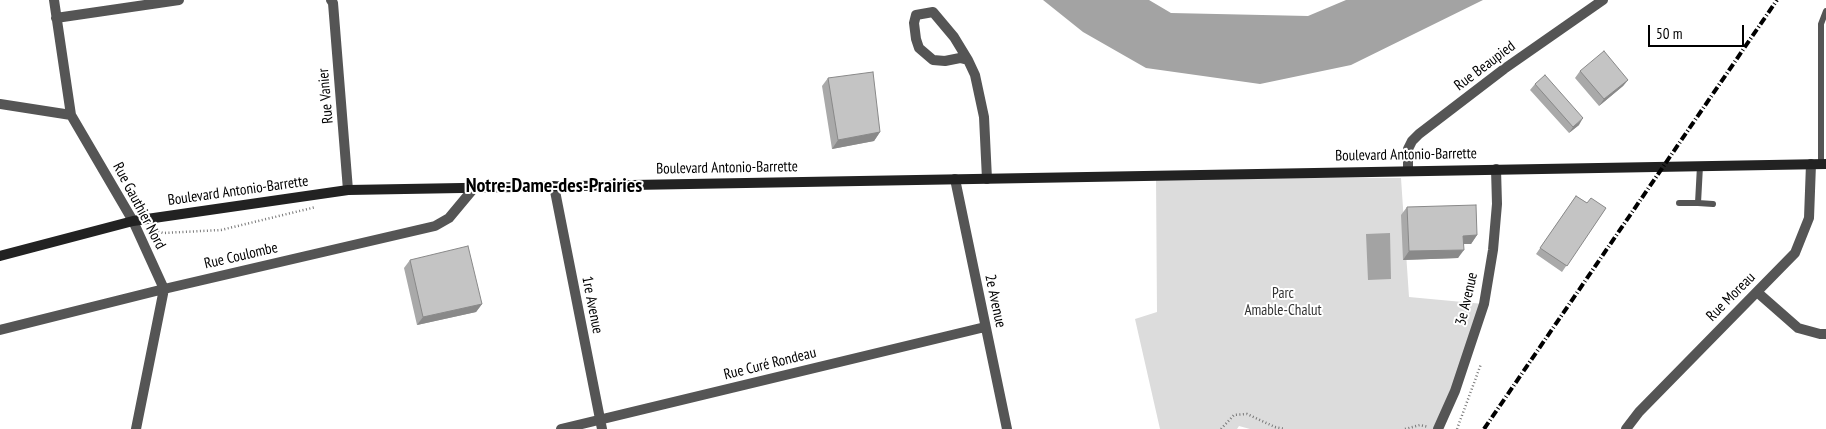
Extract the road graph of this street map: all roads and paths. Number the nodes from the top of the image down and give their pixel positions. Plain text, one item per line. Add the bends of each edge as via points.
1 (54, 0) edge
2 (179, 0) edge
3 (330, 0) edge
4 (1603, 0) edge
5 (1826, 11) edge
6 (56, 18) junction
7 (968, 60) junction
8 (0, 104) edge
9 (1824, 104) edge
10 (71, 115) junction
11 (1819, 164) edge
12 (1700, 166) junction
13 (1496, 169) junction
14 (1408, 170) junction
15 (987, 178) junction
16 (955, 179) junction
17 (554, 186) junction
18 (474, 188) junction
19 (348, 190) junction
20 (1679, 203) dead end
21 (1698, 203) junction
22 (1714, 204) dead end
23 (317, 207) dead end
24 (133, 221) junction
25 (0, 256) edge
26 (164, 289) junction
27 (1757, 292) junction
28 (985, 328) junction
29 (0, 330) edge
30 (1826, 334) edge
31 (1481, 364) dead end
32 (601, 425) edge
33 (136, 429) edge
34 (561, 429) edge
35 (1007, 429) edge
36 (1221, 429) edge
37 (1285, 429) edge
38 (1405, 429) edge
39 (1432, 429) edge
40 (1438, 429) edge
41 (1458, 429) edge
42 (1626, 429) edge

1 - 6 street, Rue Gauthier Nord
2 - 6 street
3 - 19 street, Rue Vanier via 333,3
4 - 14 street, Rue Beaupied via 1504,69 1419,134 1408,149
5 - 9 lane via 1822,24
6 - 10 street, Rue Gauthier Nord
7 - 7 street via 933,12 916,15 916,39 920,48 933,60
7 - 15 street via 977,83 984,118
8 - 10 street
9 - 11 lane
10 - 24 street, Rue Gauthier Nord
11 - 12 street, Boulevard Antonio-Barrette
11 - 27 street, Rue Moreau via 1809,218 1795,253
12 - 13 street, Boulevard Antonio-Barrette
12 - 21 lane
13 - 14 street, Boulevard Antonio-Barrette
13 - 40 street, 3e Avenue via 1497,204 1484,304 1452,399
14 - 15 street, Boulevard Antonio-Barrette
15 - 16 street, Boulevard Antonio-Barrette
16 - 17 street, Boulevard Antonio-Barrette
16 - 28 street, 2e Avenue
17 - 18 street, Boulevard Antonio-Barrette
17 - 32 street, 1re Avenue
18 - 19 street, Boulevard Antonio-Barrette
18 - 26 street, Rue Coulombe via 449,218 435,226
19 - 24 street, Boulevard Antonio-Barrette
20 - 21 lane
21 - 22 lane
23 - 24 path, Boulevard Antonio-Barrette via 220,230 163,233
24 - 25 street, Boulevard Antonio-Barrette
24 - 26 street, Rue Gauthier Nord
26 - 29 street, Rue Coulombe
26 - 33 street
27 - 30 street via 1798,328
27 - 42 street, Rue Moreau
28 - 32 street, Rue Curé Rondeau
28 - 35 street, 2e Avenue
31 - 41 path
32 - 34 street, Rue Curé Rondeau
36 - 37 path via 1234,415 1247,414
38 - 39 path via 1420,425

